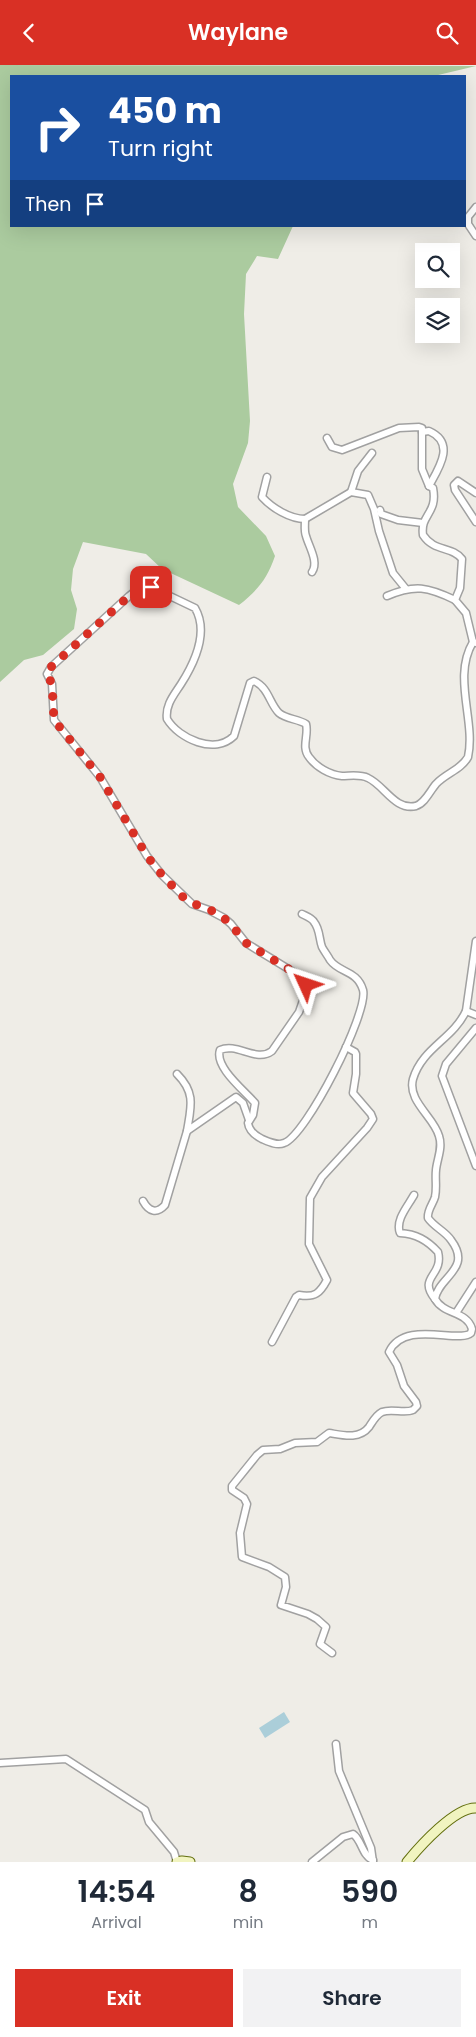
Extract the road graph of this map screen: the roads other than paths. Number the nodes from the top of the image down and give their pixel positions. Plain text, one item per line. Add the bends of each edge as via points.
1 (476, 207) edge
2 (476, 236) edge
3 (422, 432) junction
4 (328, 438) dead end
5 (372, 453) dead end
6 (267, 477) dead end
7 (429, 486) junction
8 (351, 492) junction
9 (476, 493) edge
10 (380, 510) dead end
11 (305, 519) junction
12 (476, 521) edge
13 (423, 523) junction
14 (312, 572) dead end
15 (406, 589) junction
16 (387, 596) dead end
17 (455, 600) junction
18 (474, 643) edge
19 (302, 914) dead end
20 (476, 941) edge
21 (466, 1011) junction
22 (476, 1015) edge
23 (476, 1028) edge
24 (346, 1047) junction
25 (177, 1074) dead end
26 (249, 1120) junction
27 (187, 1131) junction
28 (476, 1166) edge
29 (414, 1195) dead end
30 (143, 1201) dead end
31 (476, 1282) edge
32 (435, 1299) junction
33 (456, 1313) junction
34 (272, 1342) dead end
35 (332, 1653) dead end
36 (336, 1744) dead end
37 (0, 1763) edge
38 (476, 1808) edge
39 (373, 1861) edge
40 (177, 1862) edge
41 (190, 1862) edge
42 (312, 1862) edge
43 (407, 1862) edge

1 - 2 street via 468,217 468,224
3 - 4 street via 419,427 399,428 342,450 332,447
3 - 7 street via 422,469
3 - 7 street via 429,431 439,437 443,450 441,463
5 - 8 street via 358,471
6 - 11 street via 262,493 266,501 286,514
7 - 13 street via 433,488 434,506
8 - 11 street
8 - 15 street via 368,495 371,499 393,573
9 - 12 street via 458,481 454,485 454,490
10 - 13 street via 381,515 392,519
11 - 14 street via 305,533 315,562
13 - 17 street via 423,535 427,541 456,553 462,559 460,588
15 - 16 street
15 - 17 street via 429,589
17 - 18 street via 466,613
18 - 26 street via 466,661 474,709 471,751 462,765 444,777 414,806 397,803 367,777 339,776 316,764 308,757 305,748 306,724 278,712 268,693 254,681 250,683 236,731 230,740 207,744 177,731 167,719 168,705 194,658 202,624 195,608 151,587 139,588 129,596 47,674 52,684 54,720 100,777 147,856 162,875 185,899 215,912 229,922 246,943 295,973 306,985 306,997 299,1012 267,1055 226,1048 220,1050 222,1064 229,1076 255,1103
19 - 24 street via 314,920 322,947 332,963 352,974 362,989 361,1012
20 - 21 street
21 - 22 street
21 - 32 street via 462,1021 422,1059 413,1081 414,1096 432,1121 441,1144 436,1167 436,1192 428,1218 451,1239 458,1257 453,1273 439,1288
23 - 28 street via 446,1064 442,1076
24 - 26 street via 309,1118 286,1143 260,1138 250,1131
24 - 34 street via 356,1052 353,1093 373,1119 322,1177 312,1194 309,1244 327,1280 319,1293 311,1297 296,1297
25 - 27 street via 190,1092
26 - 27 street via 244,1103 236,1097
27 - 30 street via 166,1205 156,1211
29 - 32 street via 399,1220 398,1229 400,1233 411,1233 427,1241 438,1253 438,1265 428,1284
31 - 33 street
32 - 33 street via 441,1307
33 - 35 street via 471,1325 469,1335 431,1333 405,1337 398,1340 389,1352 404,1386 417,1403 414,1410 380,1413 367,1429 354,1436 328,1433 317,1442 263,1450 232,1486 232,1490 244,1497 247,1504 240,1533 241,1556 285,1577 281,1605 308,1614 326,1627 320,1644
36 - 39 street via 339,1771 372,1848
37 - 40 street via 66,1759 145,1810 149,1822 174,1852
38 - 43 street via 458,1813
39 - 42 street via 367,1857 357,1837 352,1835 343,1837
40 - 41 street

